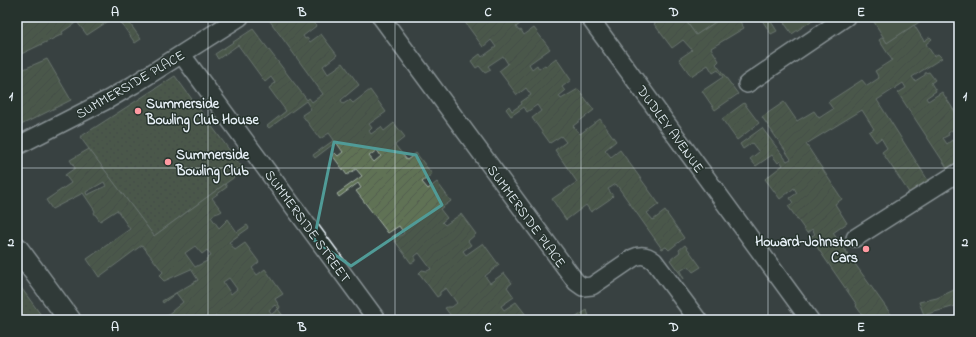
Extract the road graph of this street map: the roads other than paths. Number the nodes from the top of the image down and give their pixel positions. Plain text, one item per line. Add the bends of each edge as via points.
1 (240, 17) edge
2 (380, 17) edge
3 (589, 17) edge
4 (846, 17) edge
5 (182, 55) junction
6 (747, 84) dead end
7 (17, 146) edge
8 (959, 172) edge
9 (855, 238) dead end
10 (17, 248) edge
11 (70, 320) edge
12 (377, 320) edge
13 (698, 320) edge
14 (810, 320) edge

1 - 5 street, SUMMERSIDE PLACE
2 - 13 street, SUMMERSIDE PLACE via 576,282 584,287 592,286 633,258 646,256 654,260
3 - 14 street, DUDLEY AVENUE
4 - 6 street
5 - 7 street, SUMMERSIDE PLACE via 109,99
5 - 12 street, SUMMERSIDE STREET
8 - 9 street
10 - 11 street

